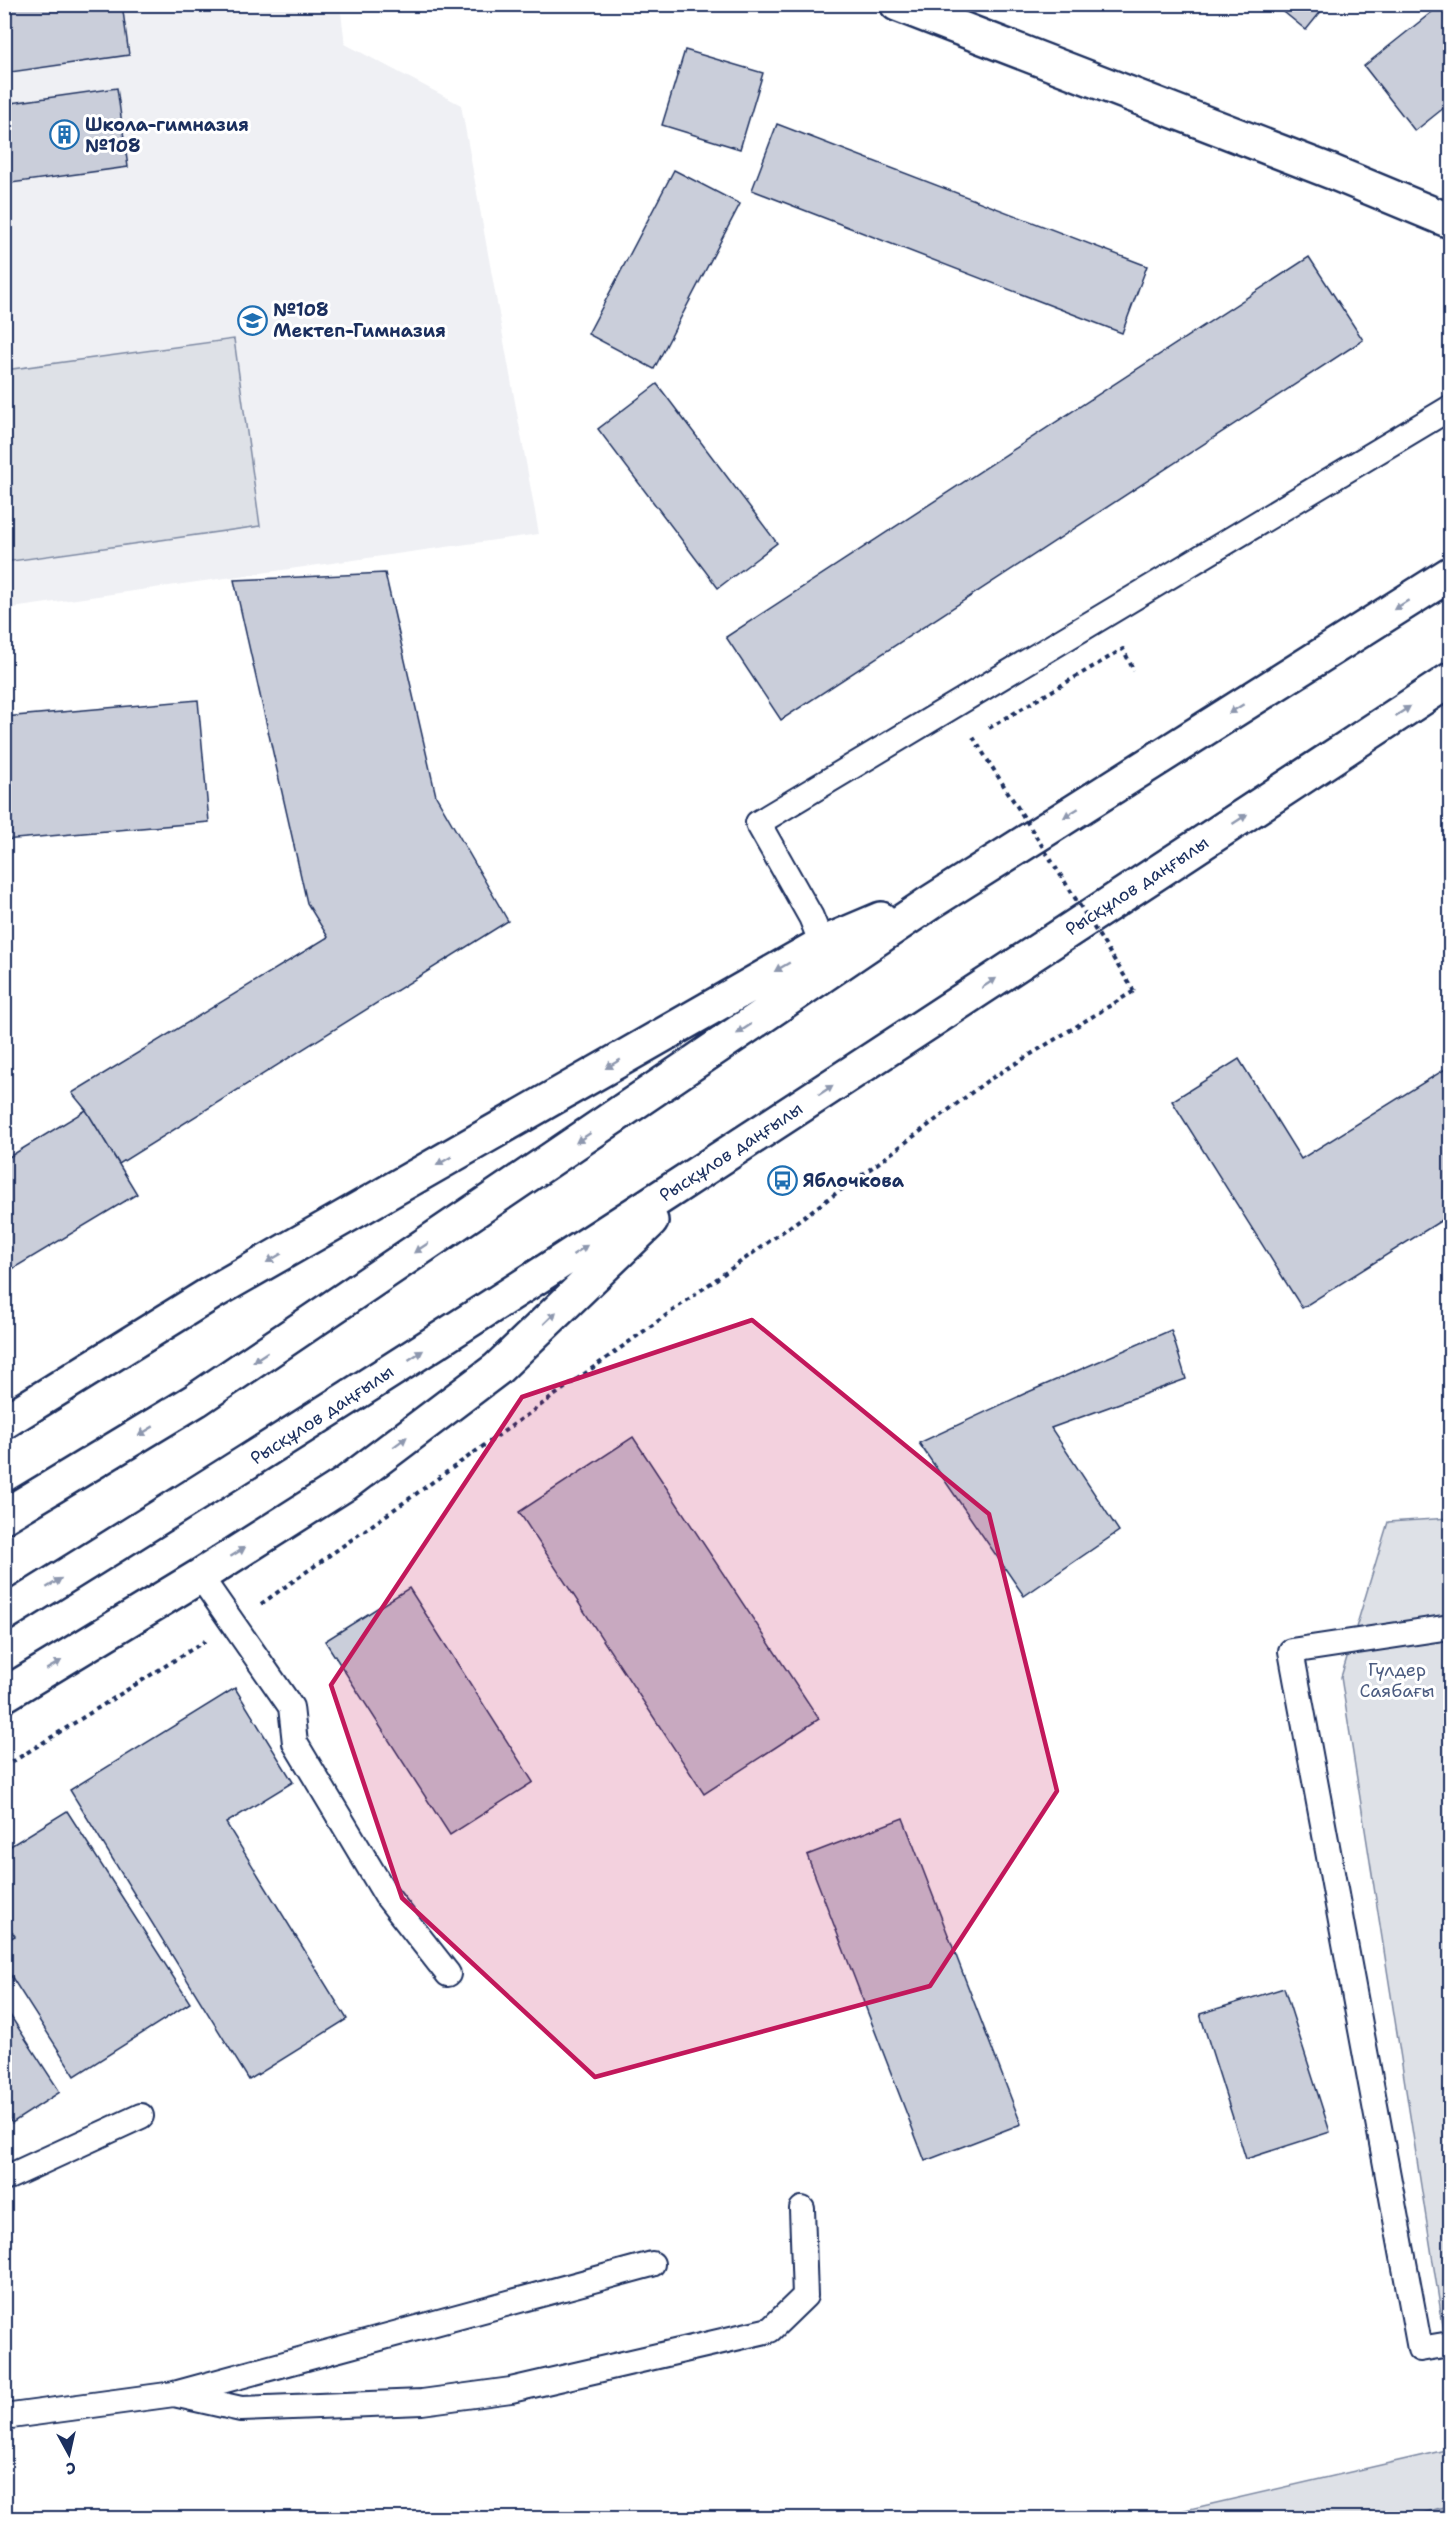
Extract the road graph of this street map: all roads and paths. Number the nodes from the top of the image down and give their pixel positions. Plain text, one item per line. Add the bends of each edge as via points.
1 (897, 4) edge
2 (1450, 221) edge
3 (1450, 408) edge
4 (1450, 574) edge
5 (1134, 671) dead end
6 (1450, 680) edge
7 (932, 902) junction
8 (822, 944) junction
9 (707, 1168) junction
10 (4, 1422) edge
11 (4, 1516) edge
12 (200, 1576) junction
13 (4, 1614) edge
14 (233, 1624) junction
15 (1450, 1627) edge
16 (4, 1695) edge
17 (4, 1767) edge
18 (448, 1974) dead end
19 (141, 2116) dead end
20 (4, 2179) edge
21 (802, 2209) dead end
22 (652, 2264) dead end
23 (1450, 2344) edge
24 (174, 2394) junction
25 (4, 2417) edge

1 - 2 main road
3 - 8 lane via 758,823
4 -> 7 main road
5 - 14 path, bridge via 1123,649 973,737 1134,991 987,1081
9 -> 6 main road, Рысқұлов даңғылы
7 - 8 main road
7 -> 11 main road via 196,1400
8 -> 10 main road via 210,1294
12 -> 9 main road via 345,1484 497,1369
13 -> 9 main road, Рысқұлов даңғылы via 243,1466
12 - 14 lane
16 -> 12 main road
14 - 17 path
14 - 18 lane via 291,1707 295,1743 386,1895
15 - 23 lane via 1291,1652 1420,2349
19 - 20 lane
21 - 24 lane via 804,2296 770,2330 511,2390 422,2402 241,2409
22 - 24 lane
24 - 25 lane

